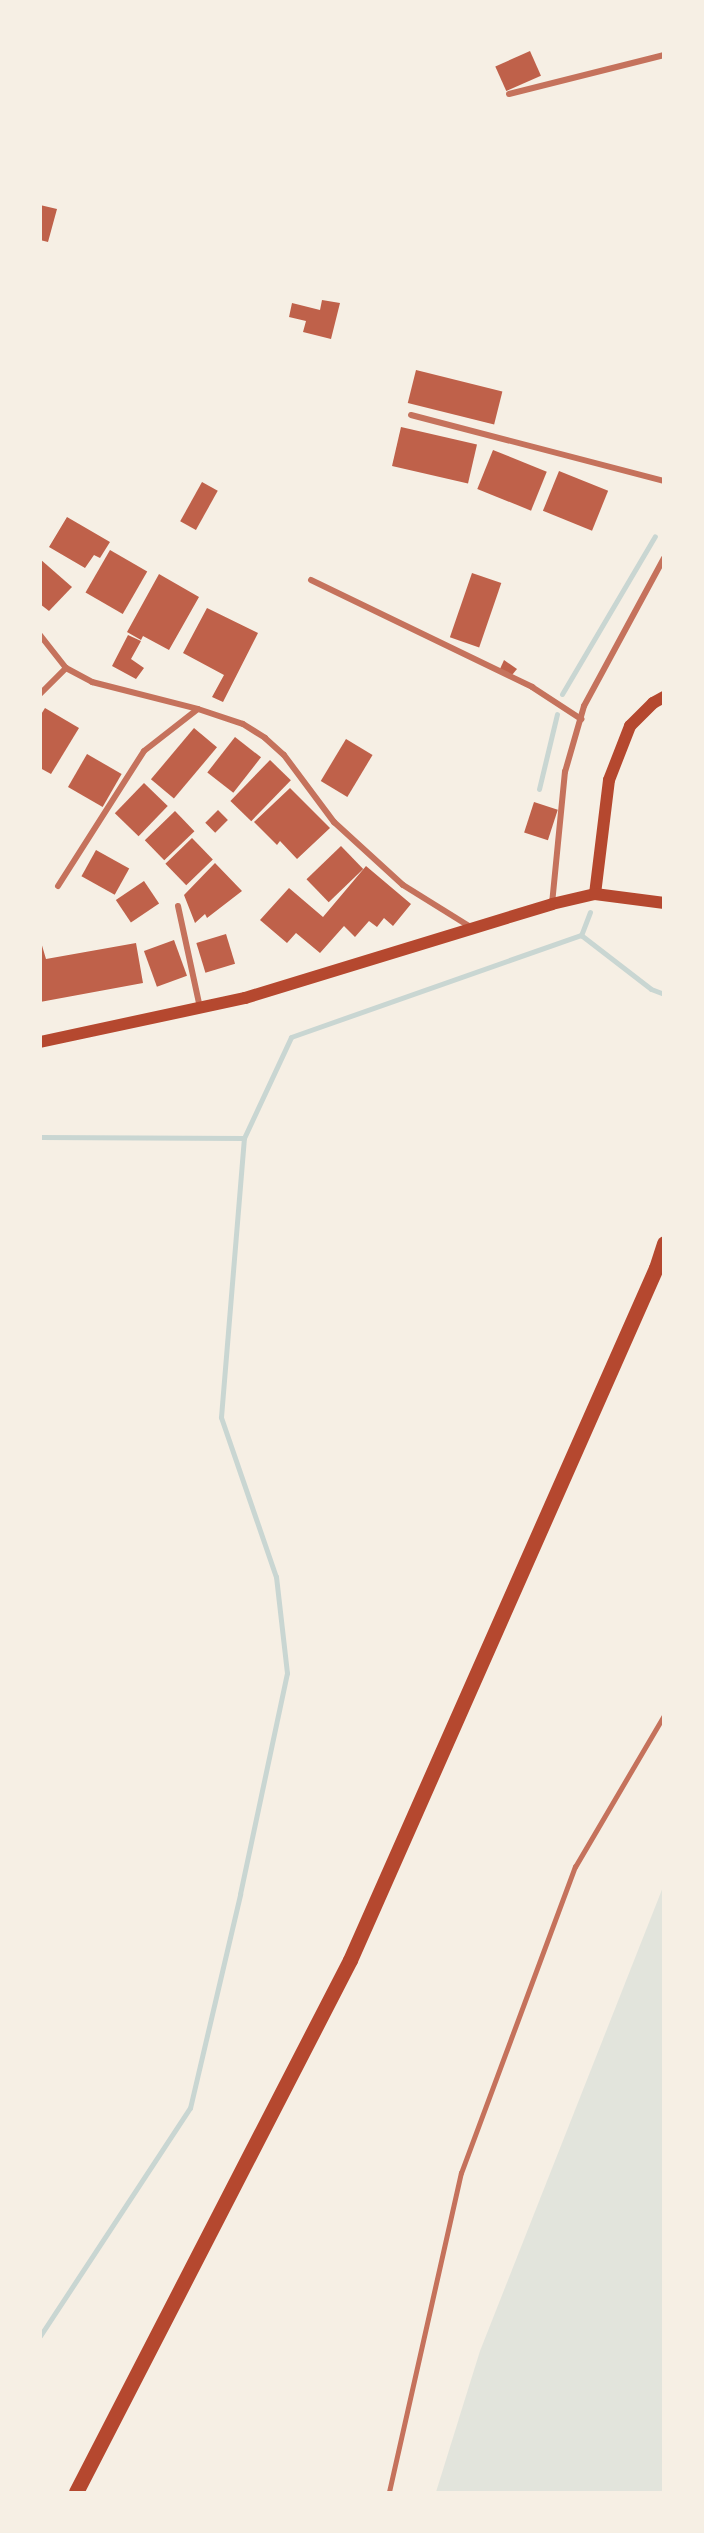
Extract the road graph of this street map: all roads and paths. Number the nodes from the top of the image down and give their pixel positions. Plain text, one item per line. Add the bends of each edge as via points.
1 (663, 55) edge
2 (509, 94) dead end
3 (411, 415) dead end
4 (663, 481) edge
5 (663, 558) edge
6 (310, 580) dead end
7 (40, 635) edge
8 (66, 668) junction
9 (40, 694) edge
10 (663, 697) edge
11 (198, 709) junction
12 (581, 718) junction
13 (58, 886) dead end
14 (595, 894) junction
15 (663, 903) edge
16 (552, 904) junction
17 (178, 906) dead end
18 (472, 929) junction
19 (200, 1008) junction
20 (40, 1041) edge
21 (663, 1243) edge
22 (663, 1715) edge
23 (76, 2493) edge
24 (389, 2493) edge

1 - 2 street
3 - 4 street
5 - 12 street
6 - 12 street via 532,687
7 - 8 street
8 - 9 street
8 - 11 street via 92,682
10 - 14 main road via 630,726 609,780
11 - 13 street via 144,751
11 - 18 street via 243,724 265,738 289,762 334,822 403,885
12 - 16 street via 565,772
14 - 15 main road
14 - 16 main road
16 - 18 main road
17 - 19 street
18 - 19 main road
19 - 20 main road
21 - 23 main road via 641,1301 350,1959
22 - 24 lane via 575,1867 460,2173

